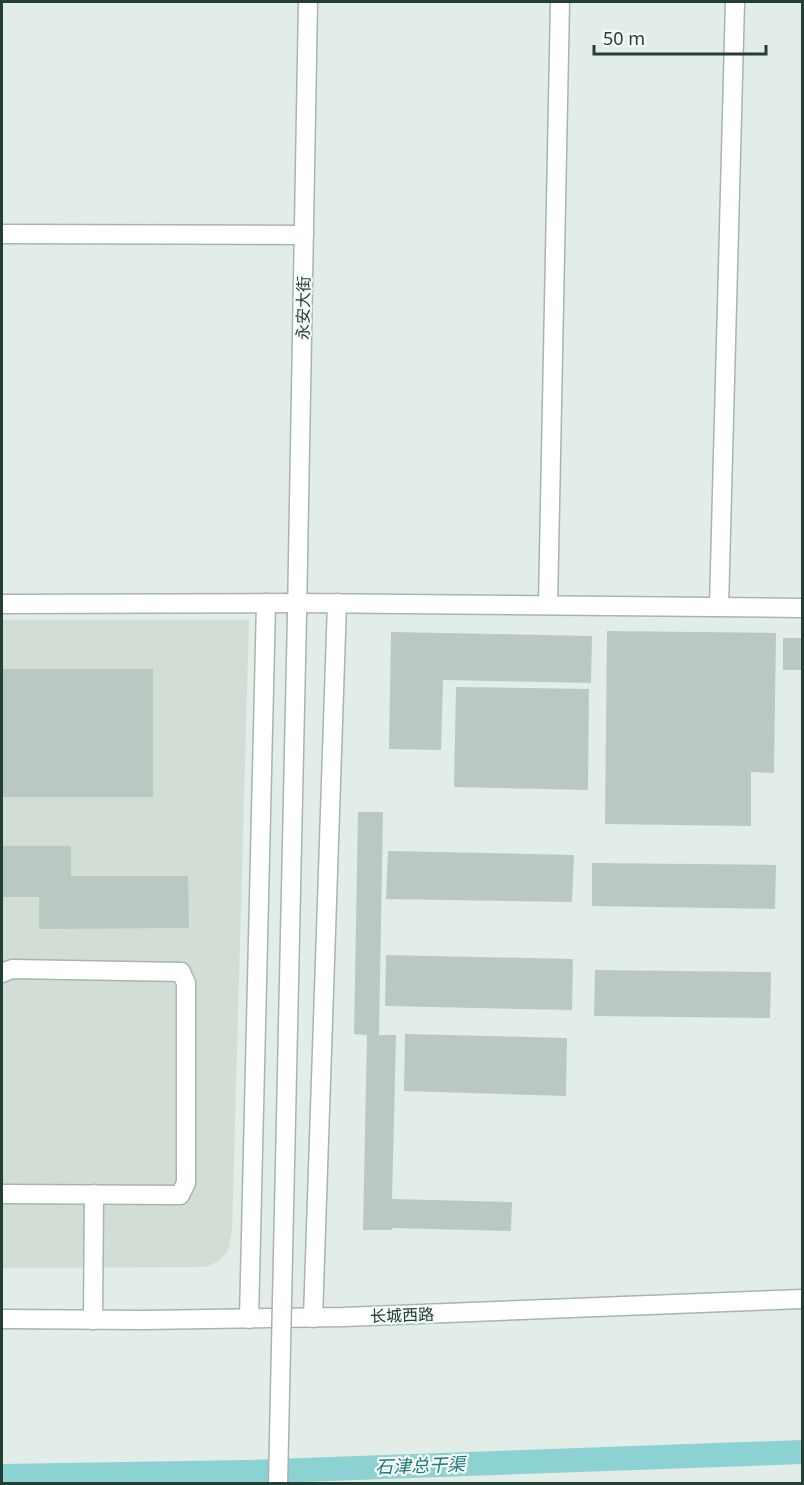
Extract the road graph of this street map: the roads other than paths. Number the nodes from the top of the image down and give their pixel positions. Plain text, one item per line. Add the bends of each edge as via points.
1 (308, 2) edge
2 (560, 2) edge
3 (735, 2) edge
4 (2, 234) edge
5 (304, 235) junction
6 (266, 603) junction
7 (337, 603) junction
8 (2, 604) edge
9 (548, 605) junction
10 (719, 607) junction
11 (802, 608) edge
12 (297, 609) junction
13 (2, 973) edge
14 (2, 1194) edge
15 (94, 1194) junction
16 (802, 1299) edge
17 (313, 1318) junction
18 (2, 1319) edge
19 (249, 1319) junction
20 (93, 1320) junction
21 (278, 1484) edge

1 - 5 street, 永安大街
2 - 9 street
3 - 10 street
4 - 5 street
5 - 12 street, 永安大街
6 - 8 street
6 - 12 street
6 - 19 street
7 - 9 street
7 - 12 street
7 - 17 street
9 - 10 street
10 - 11 street
12 - 21 street, 永安大街, bridge
13 - 15 street via 12,969 180,972 186,982 186,1183 180,1195
14 - 15 street
15 - 20 street
16 - 17 street, 长城西路
17 - 19 street, 长城西路
18 - 20 street, 长城西路
19 - 20 street, 长城西路

